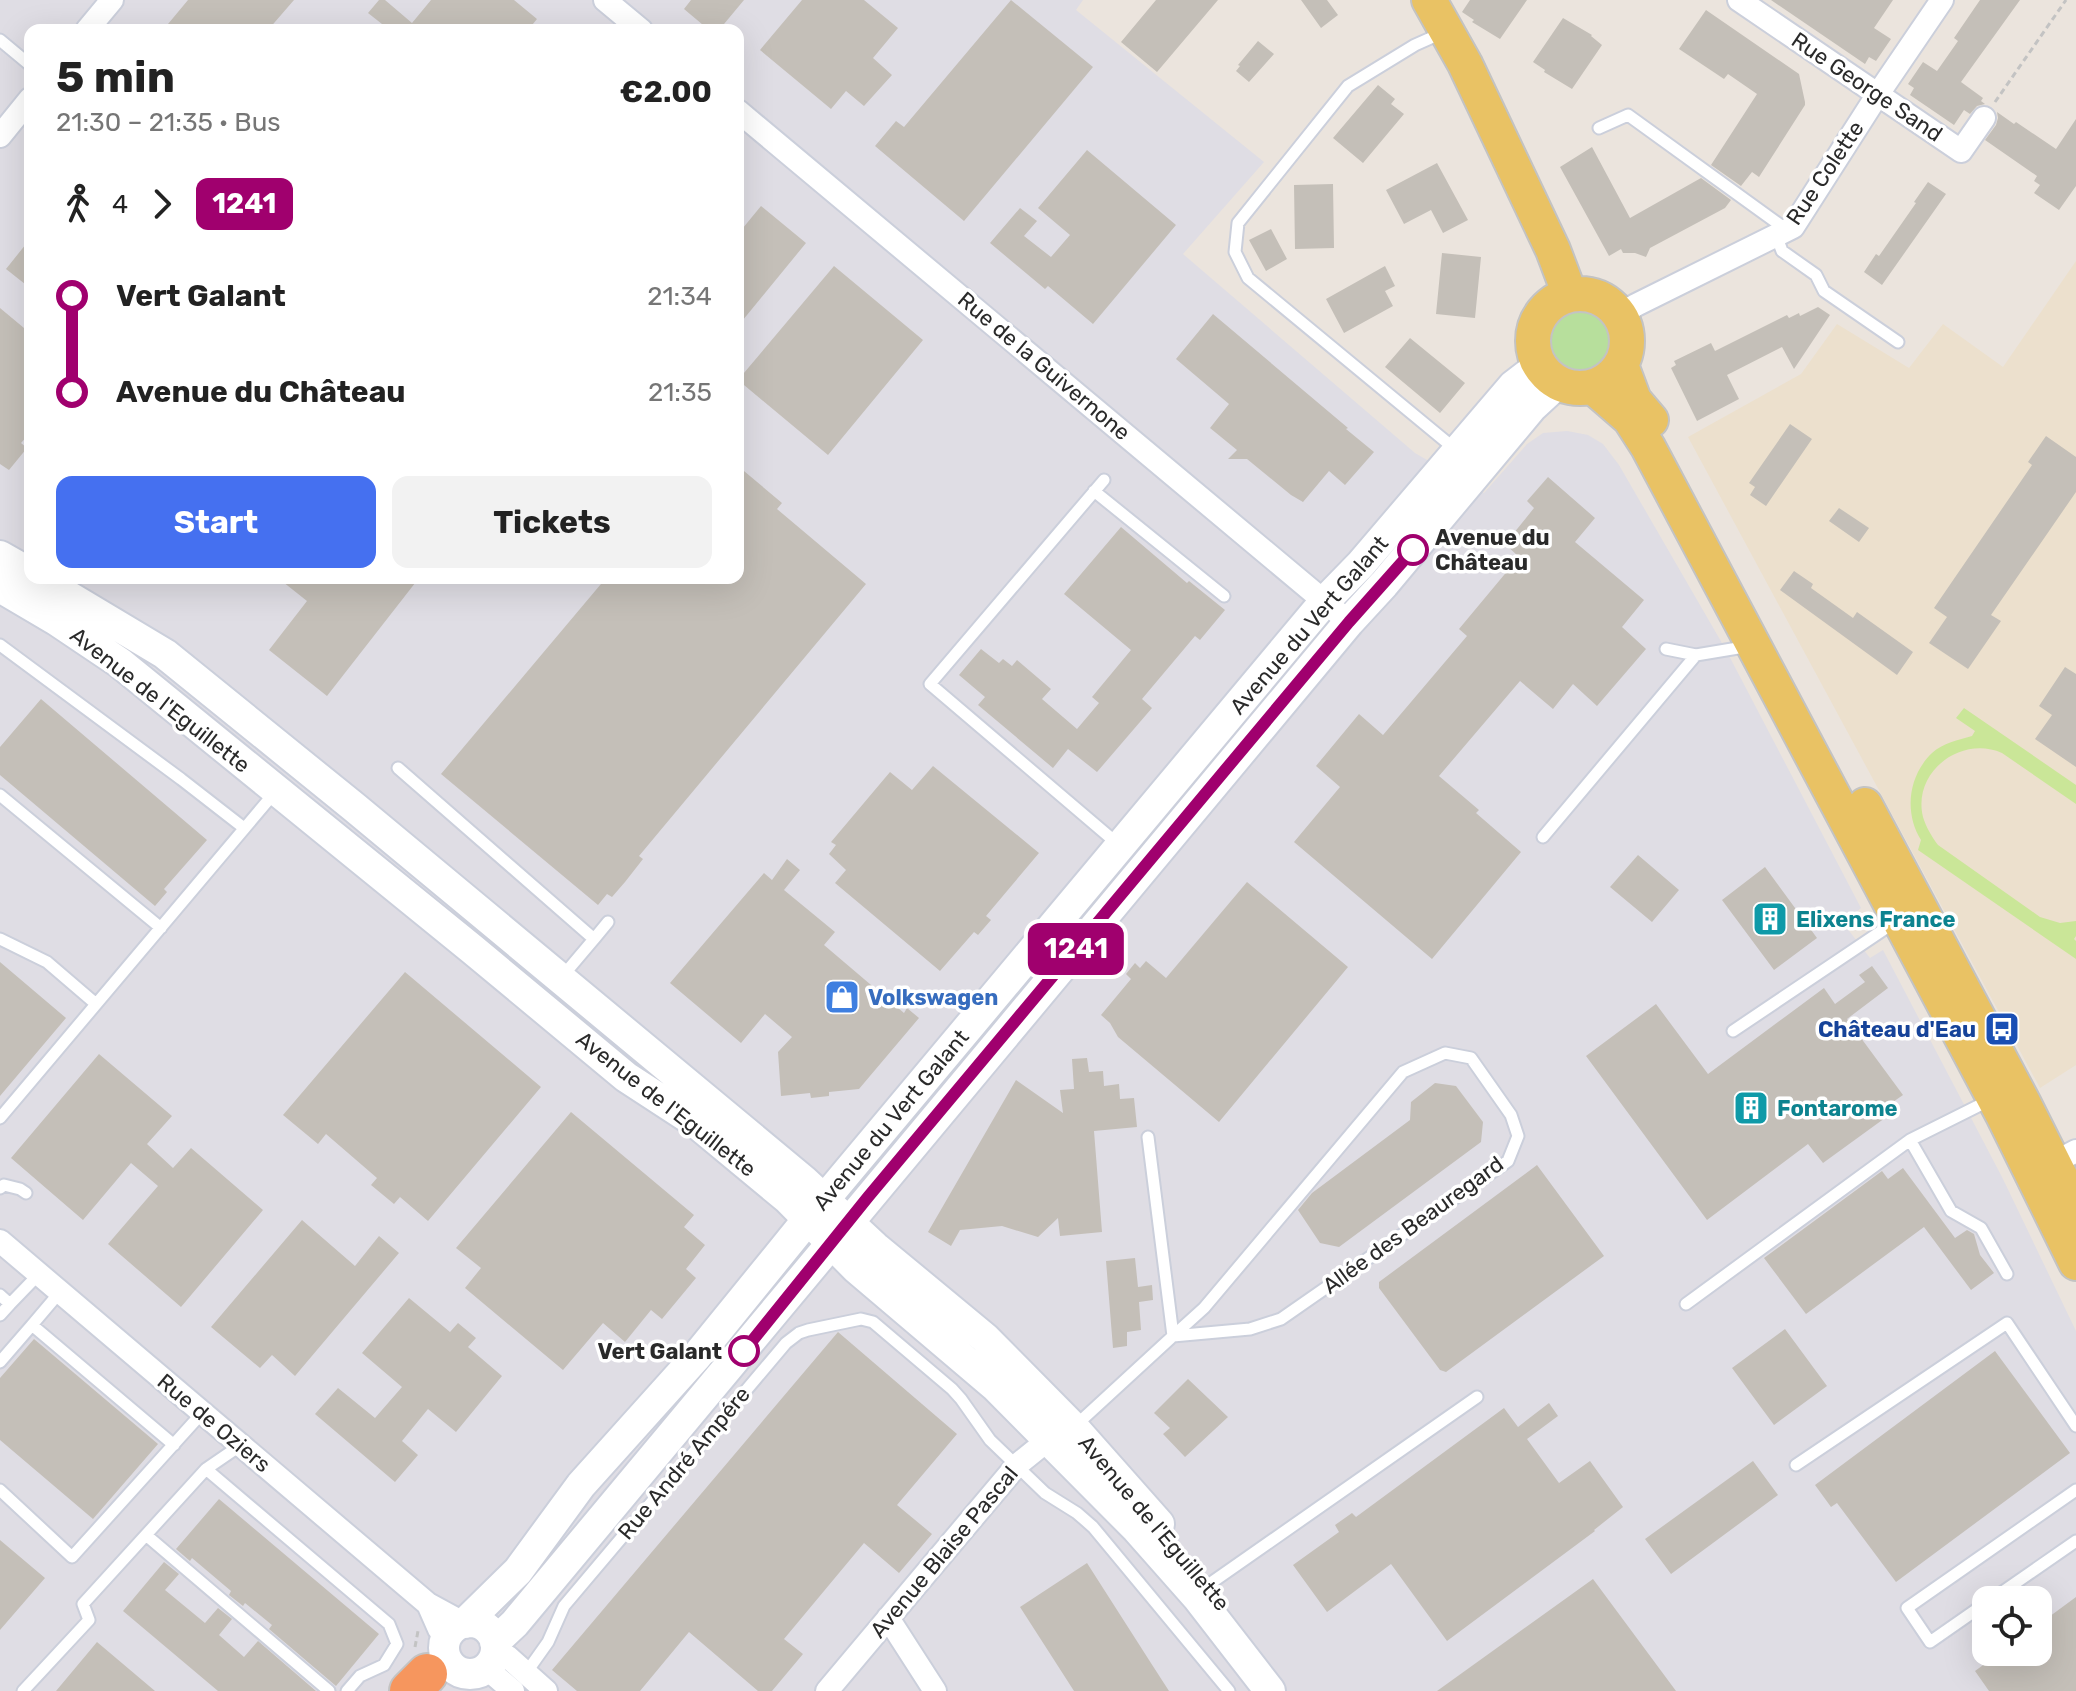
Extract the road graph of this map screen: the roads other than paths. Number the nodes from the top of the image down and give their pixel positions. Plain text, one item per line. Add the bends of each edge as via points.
1 (112, 0) edge
2 (605, 0) edge
3 (1429, 0) edge
4 (1739, 0) edge
5 (1942, 0) edge
6 (92, 24) edge
7 (634, 24) edge
8 (1446, 31) junction
9 (0, 40) edge
10 (24, 60) edge
11 (1878, 94) junction
12 (24, 106) edge
13 (744, 116) edge
14 (1984, 118) road end
15 (1599, 128) dead end
16 (0, 136) edge
17 (1782, 233) junction
18 (1570, 295) junction
19 (1619, 315) junction
20 (1898, 342) dead end
21 (1621, 365) junction
22 (1549, 375) junction
23 (1593, 387) junction
24 (1458, 451) junction
25 (1104, 480) dead end
26 (1094, 491) junction
27 (0, 556) edge
28 (24, 570) edge
29 (48, 584) edge
30 (0, 587) edge
31 (1224, 596) dead end
32 (1325, 601) junction
33 (1349, 622) junction
34 (0, 645) edge
35 (1754, 646) junction
36 (1666, 649) dead end
37 (1696, 655) junction
38 (398, 768) dead end
39 (276, 790) junction
40 (0, 795) edge
41 (244, 828) junction
42 (1543, 837) dead end
43 (1121, 847) junction
44 (1899, 920) junction
45 (608, 922) dead end
46 (161, 928) junction
47 (0, 939) edge
48 (594, 939) junction
49 (561, 979) junction
50 (96, 1004) junction
51 (1733, 1031) dead end
52 (1994, 1098) junction
53 (0, 1118) edge
54 (1148, 1137) dead end
55 (1910, 1140) junction
56 (2055, 1162) edge
57 (0, 1188) edge
58 (26, 1193) dead end
59 (2076, 1208) edge
60 (816, 1209) junction
61 (839, 1233) junction
62 (0, 1241) edge
63 (2076, 1263) edge
64 (39, 1274) junction
65 (2007, 1274) dead end
66 (60, 1292) junction
67 (0, 1295) edge
68 (10, 1304) junction
69 (1686, 1304) dead end
70 (0, 1315) edge
71 (32, 1325) junction
72 (1173, 1336) junction
73 (0, 1362) edge
74 (1477, 1397) dead end
75 (202, 1413) junction
76 (2076, 1426) edge
77 (1061, 1434) junction
78 (174, 1445) junction
79 (241, 1445) junction
80 (1017, 1465) junction
81 (1796, 1465) dead end
82 (206, 1469) junction
83 (0, 1490) edge
84 (2076, 1490) edge
85 (146, 1535) junction
86 (2076, 1541) edge
87 (1208, 1585) junction
88 (2011, 1586) edge
89 (1972, 1613) edge
90 (888, 1618) junction
91 (457, 1660) edge
92 (515, 1686) edge
93 (31, 1689) edge
94 (329, 1691) edge
95 (347, 1691) edge
96 (546, 1691) edge
97 (827, 1691) edge
98 (935, 1691) edge
99 (1229, 1691) edge
100 (1270, 1691) edge
101 (1293, 1691) edge

1 - 6 street
2 - 7 street
3 - 8 main road
4 - 11 street, Rue George Sand
5 - 11 street, Rue Colette
8 - 18 main road
8 - 24 lane via 1348,86 1238,223 1235,252 1248,278
9 - 10 lane
11 - 14 street, Rue George Sand via 1961,151
11 - 17 street, Rue Colette via 1793,227
12 - 16 street
13 - 32 street, Rue de la Guivernone
15 - 17 lane via 1628,115
17 - 19 street, Rue Colette
17 - 20 lane via 1782,251 1816,275 1824,291
18 - 19 main road via 1587,294
18 - 22 main road via 1553,302 1534,329 1534,355
19 - 21 main road via 1626,333
21 - 23 main road
21 - 56 main road via 1634,400 1685,472
22 - 23 main road via 1574,388
22 - 24 street, Avenue du Vert Galant via 1513,386
22 - 33 street, Avenue du Vert Galant via 1532,407
23 - 35 main road via 1639,431
24 - 32 street, Avenue du Vert Galant
25 - 26 lane
26 - 31 lane
26 - 43 lane via 930,684
27 - 28 street
29 - 49 street, Avenue de l'Eguillette via 165,654
30 - 39 street, Avenue de l'Eguillette via 120,663
32 - 33 street, Rue de la Guivernone
32 - 43 street, Avenue du Vert Galant
33 - 61 street, Avenue du Vert Galant
34 - 41 lane
35 - 37 lane
35 - 44 main road
36 - 37 lane
37 - 42 lane
38 - 48 lane
39 - 41 lane
39 - 60 street, Avenue de l'Eguillette via 626,1077 695,1122 788,1199
40 - 46 lane
41 - 46 lane
43 - 60 street, Avenue du Vert Galant
44 - 51 lane
44 - 52 main road
45 - 48 lane
46 - 50 lane
47 - 50 lane via 47,962
48 - 49 lane
49 - 60 street, Avenue de l'Eguillette via 791,1170
50 - 53 lane
52 - 55 lane
52 - 56 main road
54 - 72 lane
55 - 65 lane via 1951,1211 1981,1228
55 - 69 lane
56 - 59 main road
56 - 63 main road
57 - 58 lane
60 - 61 street, Avenue de l'Eguillette
60 - 91 street, Avenue du Vert Galant via 696,1357 581,1485
61 - 77 street, Avenue de l'Eguillette via 985,1338
61 - 91 street, Avenue du Vert Galant via 526,1611
62 - 64 street, Rue de Oziers
64 - 66 street, Rue de Oziers
64 - 68 lane
66 - 71 lane
66 - 75 street, Rue de Oziers
67 - 68 lane
68 - 70 lane
71 - 73 lane
71 - 78 lane
72 - 72 lane, Allée des Beauregard via 1204,1308 1403,1072 1445,1053 1471,1058 1511,1115 1518,1136 1508,1161 1281,1319 1250,1329
72 - 77 lane, Allée des Beauregard
74 - 87 lane
75 - 78 lane
75 - 79 street, Rue de Oziers
76 - 81 lane via 2007,1323
77 - 80 street, Avenue Blaise Pascal
77 - 87 street, Avenue de l'Eguillette via 1166,1533
77 - 100 street, Avenue de l'Eguillette
78 - 83 lane via 72,1557
79 - 82 lane
79 - 91 street, Rue de Oziers via 428,1604
80 - 90 street, Avenue Blaise Pascal
80 - 92 lane, Rue André Ampére via 990,1440 952,1389 873,1322 861,1319 799,1333 564,1606 548,1642
80 - 99 lane, Rue André Ampére via 1093,1527
82 - 85 lane
82 - 95 lane via 389,1624 397,1644 384,1665 360,1676
84 - 89 lane via 1907,1608 1930,1642
85 - 93 lane via 83,1604 89,1620
85 - 94 lane
86 - 88 lane
87 - 101 street, Avenue de l'Eguillette
90 - 97 street, Avenue Blaise Pascal
90 - 98 street
91 - 92 street, Rue de Oziers
92 - 96 street, Rue de Oziers

